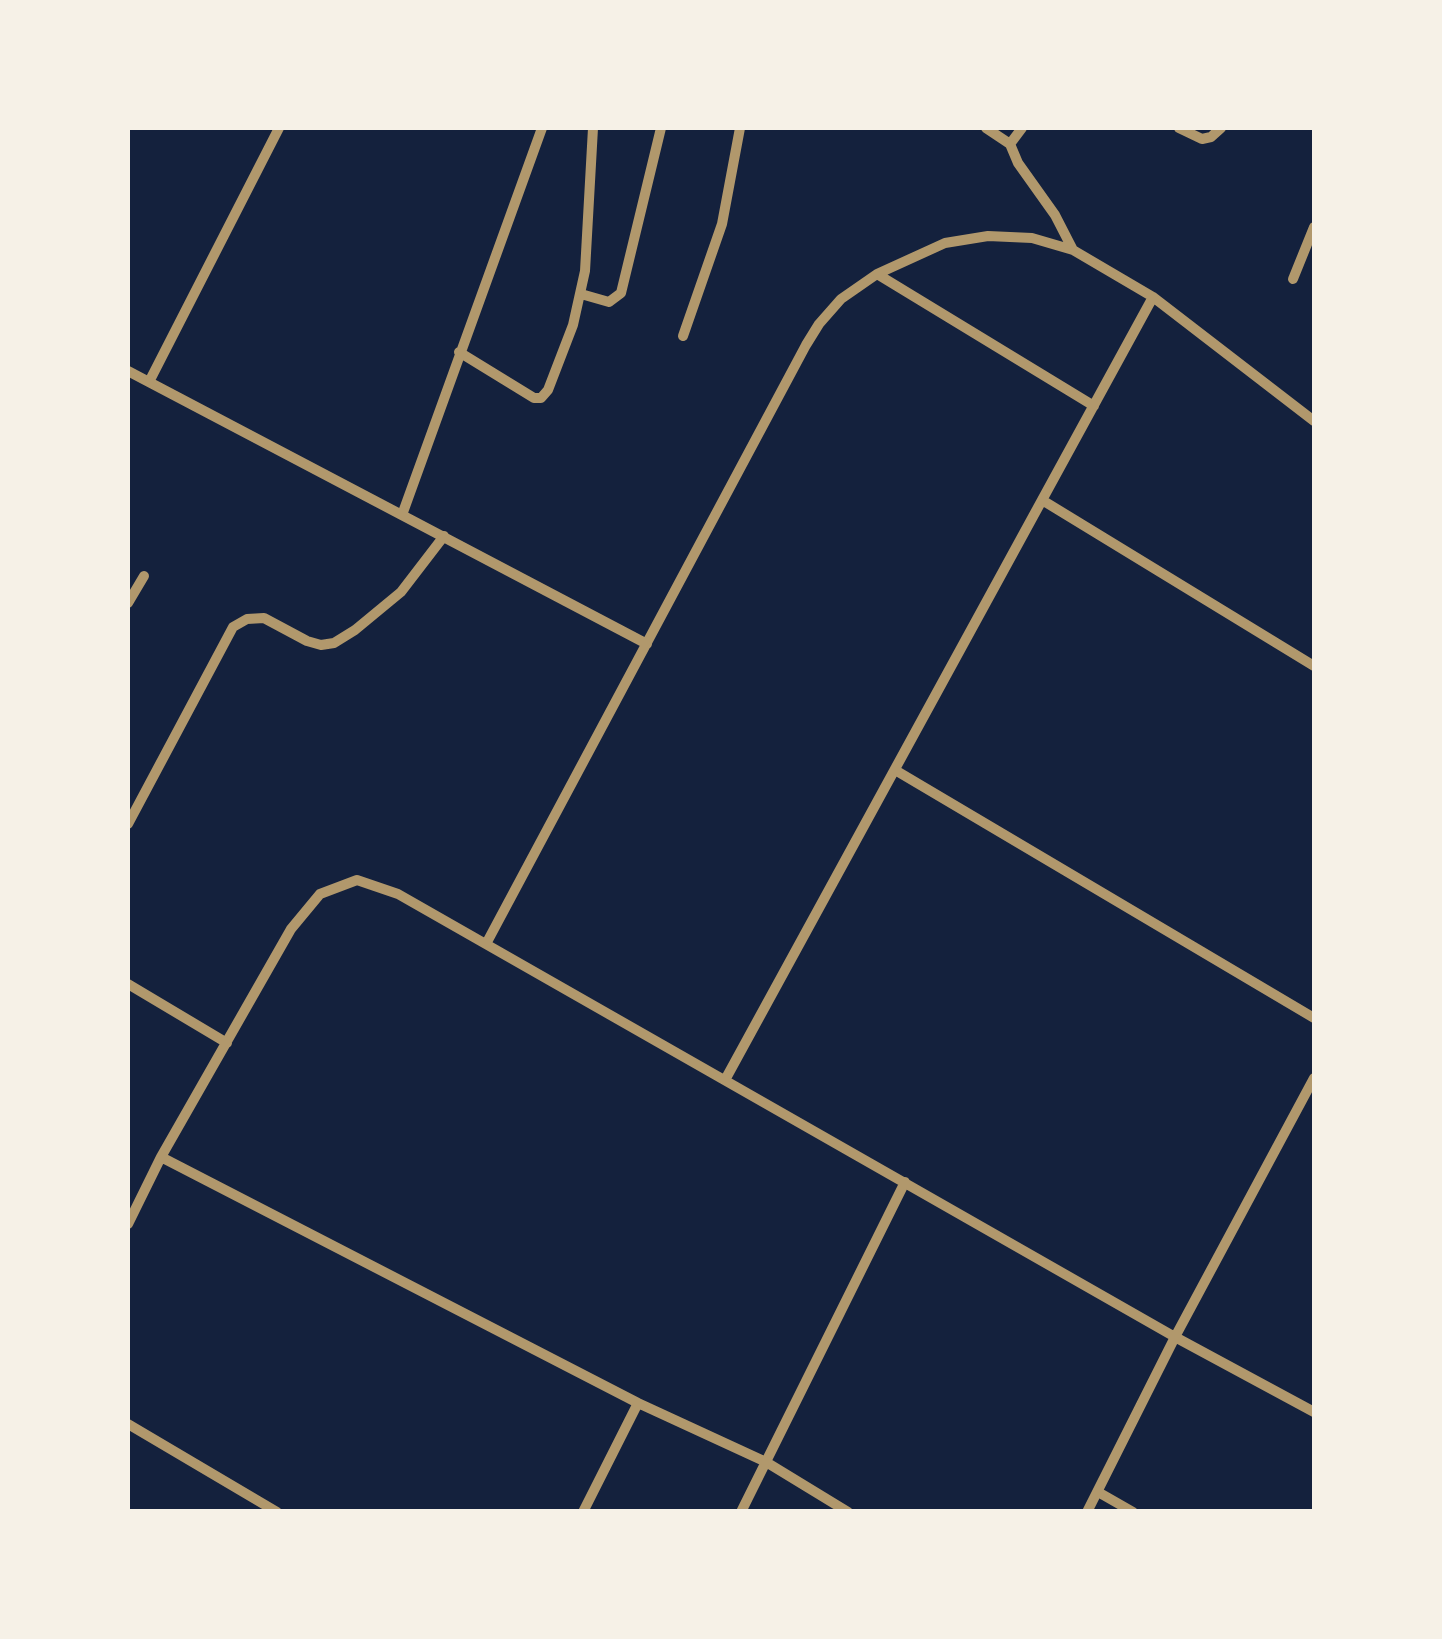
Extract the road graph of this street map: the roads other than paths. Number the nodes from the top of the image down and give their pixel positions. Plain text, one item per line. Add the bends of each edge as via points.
1 (280, 128) edge
2 (542, 128) edge
3 (593, 128) edge
4 (661, 128) edge
5 (740, 128) edge
6 (986, 128) edge
7 (1022, 128) edge
8 (1180, 128) edge
9 (1220, 128) edge
10 (1010, 144) junction
11 (1314, 226) edge
12 (1074, 250) junction
13 (877, 274) junction
14 (1293, 279) dead end
15 (581, 294) junction
16 (1153, 297) junction
17 (683, 336) dead end
18 (459, 352) junction
19 (128, 371) edge
20 (149, 382) junction
21 (1094, 406) junction
22 (1314, 420) edge
23 (1042, 500) junction
24 (402, 514) junction
25 (444, 536) junction
26 (144, 576) dead end
27 (128, 603) edge
28 (647, 644) junction
29 (1314, 666) edge
30 (895, 770) junction
31 (128, 824) edge
32 (486, 944) junction
33 (128, 984) edge
34 (1314, 1018) edge
35 (227, 1042) junction
36 (1314, 1078) edge
37 (726, 1080) junction
38 (162, 1157) junction
39 (905, 1182) junction
40 (128, 1224) edge
41 (1175, 1337) junction
42 (638, 1404) junction
43 (1314, 1412) edge
44 (128, 1424) edge
45 (766, 1462) junction
46 (1098, 1492) junction
47 (278, 1512) edge
48 (583, 1512) edge
49 (741, 1512) edge
50 (848, 1512) edge
51 (1087, 1512) edge
52 (1133, 1512) edge

1 - 20 street
2 - 18 street
3 - 15 street
4 - 15 street via 621,293 608,302
5 - 17 street via 722,224
6 - 10 street
7 - 10 street
8 - 9 street via 1202,140
10 - 12 street
11 - 14 street
12 - 13 street via 1032,238 988,236 945,243
12 - 16 street
13 - 21 street
13 - 28 street via 820,324
15 - 18 street via 541,398
16 - 21 street
16 - 22 street
18 - 24 street
19 - 20 street
20 - 24 street
21 - 23 street
23 - 29 street
23 - 30 street
24 - 25 street
25 - 28 street
25 - 31 street via 401,592 334,643 307,640 264,618 233,627
26 - 27 street
28 - 32 street
30 - 34 street
30 - 37 street
32 - 35 street via 398,894 357,880 320,894 291,929
32 - 37 street
33 - 35 street
35 - 38 street
36 - 41 street
37 - 39 street
38 - 40 street
38 - 42 street
39 - 41 street
39 - 45 street
41 - 43 street
41 - 46 street
42 - 45 street
42 - 48 street
44 - 47 street
45 - 49 street
45 - 50 street
46 - 51 street
46 - 52 street

